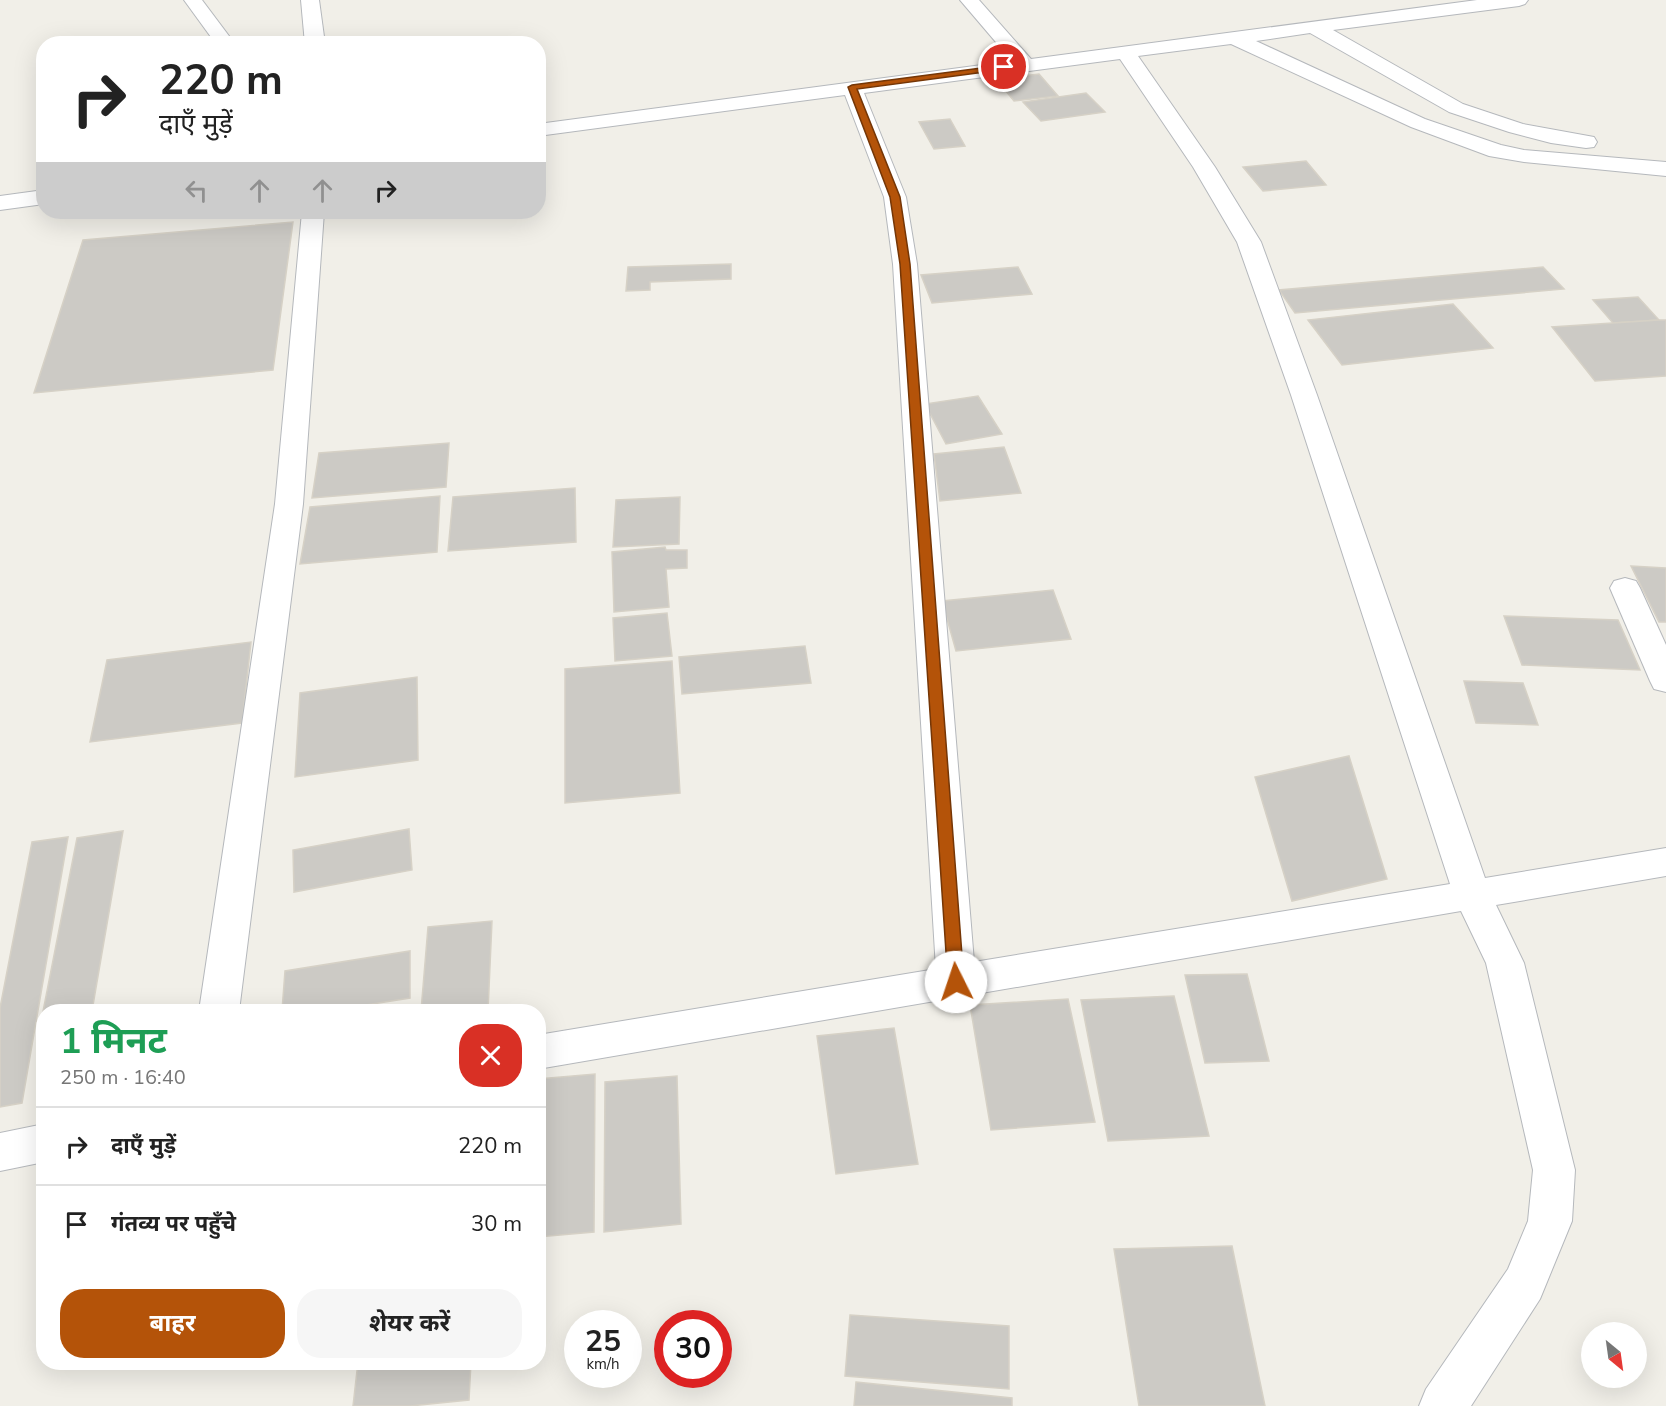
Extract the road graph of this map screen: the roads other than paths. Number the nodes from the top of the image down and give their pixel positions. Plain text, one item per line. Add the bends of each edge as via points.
1 (193, 0) edge
2 (310, 0) edge
3 (969, 0) edge
4 (1519, 0) edge
5 (1311, 26) junction
6 (220, 36) edge
7 (314, 36) edge
8 (1232, 38) junction
9 (1125, 51) junction
10 (1025, 64) junction
11 (852, 87) junction
12 (546, 129) edge
13 (1630, 146) dead end
14 (1666, 169) edge
15 (36, 198) edge
16 (0, 203) edge
17 (312, 219) edge
18 (1625, 588) dead end
19 (1666, 681) edge
20 (1666, 862) edge
21 (1472, 895) junction
22 (956, 982) junction
23 (220, 1004) edge
24 (546, 1051) edge
25 (36, 1145) edge
26 (0, 1152) edge
27 (1443, 1406) edge

1 - 6 street
2 - 7 street
3 - 10 street
4 - 5 street
5 - 8 street
5 - 13 street via 1456,108 1495,123 1551,137
8 - 9 street
8 - 14 street via 1418,123 1486,148 1524,156
9 - 10 street
9 - 21 street via 1204,167 1249,242
10 - 11 street
11 - 12 street
11 - 22 street via 895,197 905,264
15 - 16 street
17 - 23 street via 288,504
18 - 19 street
20 - 21 street
21 - 22 street
21 - 27 street via 1504,963 1554,1170 1550,1221 1524,1284
22 - 24 street
25 - 26 street

